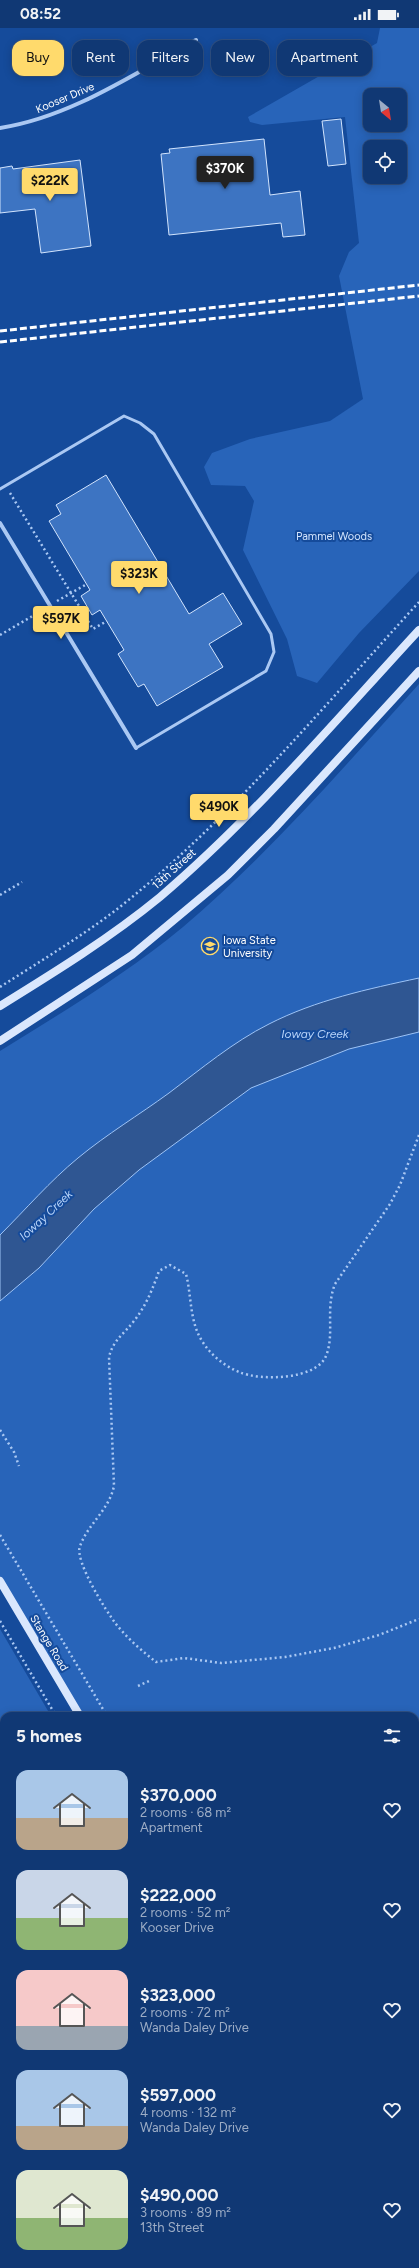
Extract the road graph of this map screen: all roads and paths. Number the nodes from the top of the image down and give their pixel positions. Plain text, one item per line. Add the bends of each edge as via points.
1 (137, 73) edge
2 (0, 128) edge
3 (6, 486) junction
4 (0, 489) edge
5 (0, 523) edge
6 (419, 602) edge
7 (107, 621) dead end
8 (419, 630) edge
9 (419, 671) edge
10 (136, 748) joint
11 (22, 882) dead end
12 (0, 895) edge
13 (0, 986) edge
14 (0, 1006) edge
15 (0, 1041) edge
16 (419, 1135) edge
17 (0, 1430) edge
18 (19, 1466) dead end
19 (0, 1535) edge
20 (0, 1581) edge
21 (419, 1619) edge
22 (0, 1621) edge
23 (149, 1681) dead end
24 (138, 1686) dead end
25 (54, 1712) edge
26 (78, 1712) edge
27 (105, 1712) edge

1 - 2 street, Kooser Drive via 63,111
3 - 4 lane
3 - 7 path via 93,629
3 - 10 lane via 124,416 140,422 154,434 271,634 274,652 266,671
5 - 10 street
6 - 13 path via 221,818 115,910 78,937
8 - 14 main road, 13th Street via 250,812 160,897 113,932
9 - 15 main road via 274,829 228,875 132,955
11 - 12 path
16 - 21 path via 390,1204 335,1284 330,1297 326,1356 319,1366 305,1374 255,1376 220,1361 203,1343 196,1329 186,1274 170,1265 159,1271 141,1310 112,1346 109,1357 114,1486 112,1499 79,1546 78,1557 116,1624 156,1662 184,1658 221,1663 285,1657 334,1648
17 - 18 path via 14,1452
19 - 27 path
20 - 26 main road, Stange Road
22 - 25 path
23 - 24 path

